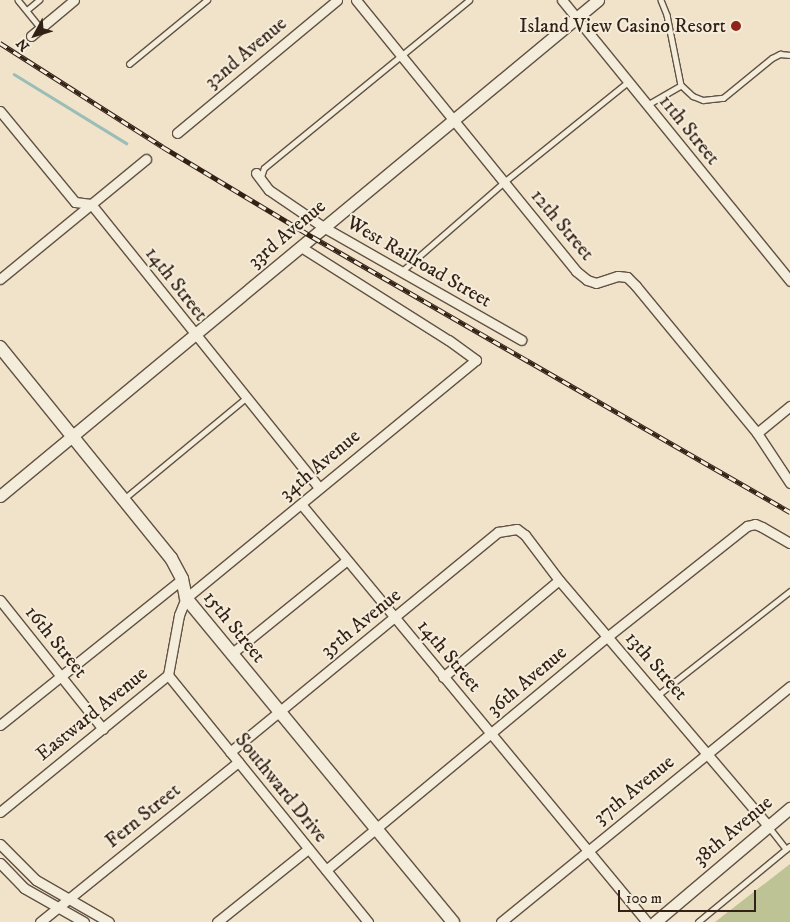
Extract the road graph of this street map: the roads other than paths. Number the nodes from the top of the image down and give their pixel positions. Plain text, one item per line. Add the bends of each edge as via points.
1 (18, 0) edge
2 (39, 0) edge
3 (74, 0) edge
4 (207, 0) edge
5 (337, 0) edge
6 (356, 0) edge
7 (469, 0) edge
8 (562, 0) edge
9 (598, 0) edge
10 (661, 0) edge
11 (27, 10) junction
12 (576, 18) junction
13 (41, 28) junction
14 (31, 36) dead end
15 (790, 54) edge
16 (401, 55) junction
17 (129, 64) dead end
18 (628, 82) junction
19 (681, 85) junction
20 (647, 105) junction
21 (0, 111) edge
22 (454, 120) junction
23 (177, 133) dead end
24 (146, 159) dead end
25 (258, 176) joint
26 (504, 182) junction
27 (91, 204) junction
28 (325, 228) junction
29 (300, 247) junction
30 (401, 272) junction
31 (0, 279) edge
32 (790, 281) edge
33 (194, 336) junction
34 (521, 340) dead end
35 (0, 347) edge
36 (246, 398) junction
37 (790, 406) edge
38 (757, 433) junction
39 (72, 436) junction
40 (790, 484) edge
41 (319, 488) junction
42 (0, 496) edge
43 (124, 499) junction
44 (301, 504) junction
45 (517, 529) joint
46 (790, 543) edge
47 (347, 560) junction
48 (182, 579) junction
49 (559, 580) junction
50 (790, 591) edge
51 (186, 598) junction
52 (0, 600) edge
53 (395, 618) junction
54 (608, 637) junction
55 (231, 654) junction
56 (60, 675) junction
57 (168, 675) junction
58 (443, 676) junction
59 (790, 686) edge
60 (658, 696) junction
61 (278, 712) junction
62 (0, 725) edge
63 (103, 729) junction
64 (491, 734) junction
65 (230, 752) junction
66 (707, 753) junction
67 (238, 762) junction
68 (790, 808) edge
69 (0, 812) edge
70 (768, 826) junction
71 (375, 830) junction
72 (0, 844) edge
73 (788, 847) edge
74 (308, 849) junction
75 (588, 851) junction
76 (0, 863) edge
77 (326, 870) junction
78 (70, 898) junction
79 (59, 907) junction
80 (40, 922) edge
81 (84, 922) edge
82 (108, 922) edge
83 (217, 922) edge
84 (368, 922) edge
85 (453, 922) edge
86 (501, 922) edge
87 (646, 922) edge
88 (655, 922) edge
89 (698, 922) edge

1 - 11 lane
2 - 11 lane
3 - 13 street
4 - 17 lane
5 - 23 street, 32nd Avenue
6 - 16 street, 12th Street
7 - 16 lane
8 - 12 street, 11th Street
9 - 12 street, 33rd Avenue
10 - 19 lane
11 - 13 lane
12 - 18 street, 11th Street
12 - 22 street, 33rd Avenue
13 - 14 street
15 - 19 lane via 772,58 723,98 714,101 693,96
16 - 22 street, 12th Street
16 - 25 lane
18 - 20 street, 11th Street
18 - 26 lane
19 - 20 lane
20 - 32 street, 11th Street
21 - 27 street via 74,202
22 - 26 street, 12th Street
22 - 28 street, 33rd Avenue
24 - 27 street
25 - 28 street, West Railroad Street via 269,190
26 - 30 lane
26 - 38 street, 12th Street via 586,280 596,283 618,276 627,277
27 - 31 street
27 - 33 street, 14th Street
28 - 29 street, 33rd Avenue
28 - 30 street, West Railroad Street
29 - 33 street, 33rd Avenue
29 - 41 street, 34th Avenue via 476,360
30 - 34 street, West Railroad Street
33 - 36 street, 14th Street
33 - 39 street, 33rd Avenue
35 - 39 main road, 15th Street
36 - 41 street, 14th Street
36 - 43 lane
37 - 38 street
38 - 40 street, 12th Street
39 - 42 street, 33rd Avenue
39 - 43 main road, 15th Street
41 - 44 street, 34th Avenue
43 - 48 main road, 15th Street via 171,558
44 - 47 street, 14th Street
44 - 51 street, 34th Avenue
45 - 49 street, 13th Street
45 - 53 street, 35th Avenue via 498,532
46 - 54 street, 36th Avenue via 755,524 747,526
47 - 53 street, 14th Street
47 - 55 street
48 - 51 main road, 15th Street
48 - 56 street
49 - 54 street, 13th Street
49 - 58 street
50 - 60 lane
51 - 55 main road, 15th Street
51 - 57 street, Eastward Avenue via 179,615
52 - 56 street, 16th Street
53 - 58 street, 14th Street
53 - 61 street, 35th Avenue
54 - 60 street, 13th Street
54 - 64 street, 36th Avenue
55 - 61 main road, 15th Street
56 - 62 street
56 - 63 street, 16th Street
57 - 63 street, Eastward Avenue
57 - 65 street, Southward Drive
58 - 64 street, 14th Street
59 - 66 street, 37th Avenue
60 - 66 street, 13th Street
61 - 65 street, 35th Avenue
61 - 71 main road, 15th Street
63 - 69 street, Eastward Avenue
64 - 71 street, 36th Avenue
64 - 75 street, 14th Street
65 - 67 street, Southward Drive
66 - 70 street, 13th Street
66 - 75 street, 37th Avenue
67 - 74 street, Southward Drive
67 - 78 street, Fern Street
68 - 70 street, 38th Avenue
70 - 73 lane
70 - 88 street, 38th Avenue
71 - 77 street, 36th Avenue
71 - 85 main road, 15th Street
72 - 78 street via 36,880
73 - 89 lane
74 - 77 street, Southward Drive
74 - 83 street
75 - 86 street, 37th Avenue
75 - 87 street, 14th Street
76 - 79 street via 24,888
77 - 84 street, Southward Drive
78 - 79 street, Fern Street
78 - 82 street
79 - 80 street
79 - 81 street

